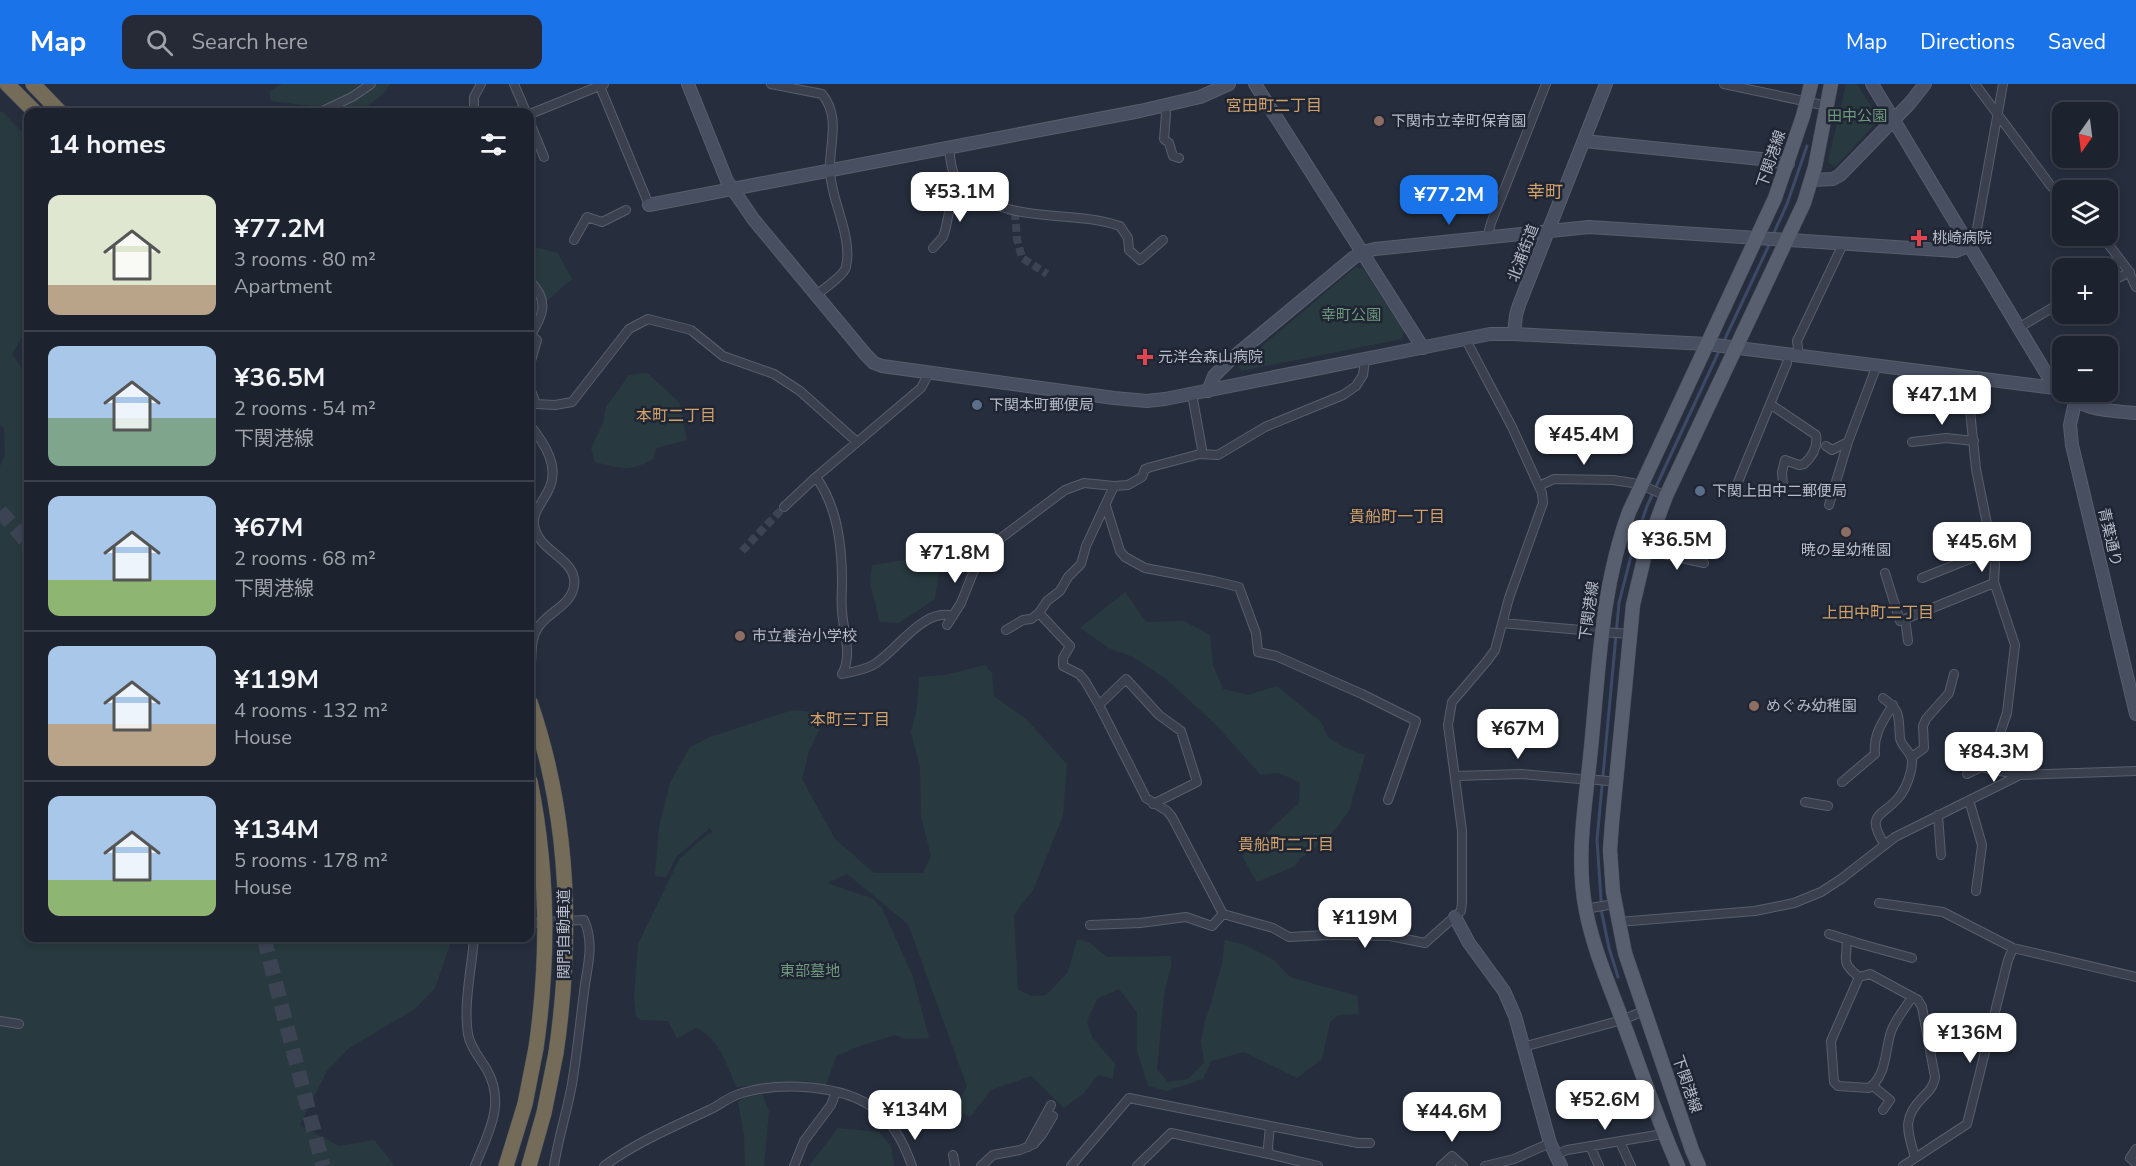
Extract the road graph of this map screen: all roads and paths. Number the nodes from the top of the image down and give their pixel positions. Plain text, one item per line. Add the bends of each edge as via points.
1 (8, 84) edge
2 (33, 84) edge
3 (371, 84) edge
4 (481, 84) edge
5 (514, 84) edge
6 (687, 84) edge
7 (771, 84) edge
8 (1229, 84) edge
9 (1255, 84) edge
10 (1546, 84) edge
11 (1606, 84) edge
12 (1724, 84) edge
13 (1811, 84) edge
14 (1831, 84) edge
15 (1872, 84) edge
16 (1925, 84) edge
17 (1976, 84) edge
18 (2003, 84) edge
19 (601, 85) edge
20 (1807, 102) junction
21 (1164, 106) junction
22 (1827, 106) junction
23 (31, 108) edge
24 (56, 108) edge
25 (329, 108) edge
26 (474, 108) edge
27 (526, 108) edge
28 (534, 111) edge
29 (1998, 114) junction
30 (1894, 118) junction
31 (534, 133) edge
32 (1584, 141) junction
33 (949, 148) junction
34 (544, 157) dead end
35 (1179, 158) dead end
36 (1788, 164) junction
37 (830, 171) junction
38 (956, 180) junction
39 (1812, 180) junction
40 (2052, 187) edge
41 (732, 189) junction
42 (649, 205) joint
43 (626, 210) dead end
44 (1547, 232) junction
45 (1487, 238) junction
46 (1760, 238) junction
47 (574, 240) dead end
48 (1163, 240) dead end
49 (1783, 240) junction
50 (1843, 244) junction
51 (1970, 245) junction
52 (2111, 246) edge
53 (933, 248) dead end
54 (1363, 252) junction
55 (2130, 272) junction
56 (2118, 278) edge
57 (534, 285) edge
58 (2136, 286) edge
59 (816, 295) junction
60 (2052, 308) edge
61 (2020, 327) junction
62 (534, 328) edge
63 (1514, 334) junction
64 (1466, 340) junction
65 (1721, 346) junction
66 (1423, 348) junction
67 (1798, 356) junction
68 (1365, 360) junction
69 (1787, 363) dead end
70 (1877, 365) junction
71 (928, 373) junction
72 (1969, 376) junction
73 (2052, 382) edge
74 (2052, 387) edge
75 (1208, 391) junction
76 (1192, 394) junction
77 (534, 399) edge
78 (2075, 402) joint
79 (1770, 404) junction
80 (2136, 413) edge
81 (534, 430) edge
82 (1974, 441) junction
83 (857, 442) junction
84 (1848, 442) junction
85 (1912, 442) dead end
86 (1826, 446) dead end
87 (1200, 454) junction
88 (816, 477) junction
89 (1738, 482) dead end
90 (1114, 486) junction
91 (1539, 486) junction
92 (1641, 486) junction
93 (1783, 486) dead end
94 (1663, 495) junction
95 (1829, 505) dead end
96 (1106, 506) junction
97 (784, 507) tunnel mouth
98 (534, 526) edge
99 (534, 526) edge
100 (1992, 550) junction
101 (1655, 552) dead end
102 (1704, 563) dead end
103 (1885, 573) dead end
104 (1922, 578) dead end
105 (1994, 583) junction
106 (1039, 613) junction
107 (953, 616) junction
108 (1905, 619) junction
109 (1502, 623) junction
110 (947, 625) dead end
111 (1006, 630) dead end
112 (1602, 632) junction
113 (1627, 634) junction
114 (534, 636) edge
115 (1908, 641) dead end
116 (1954, 674) dead end
117 (1883, 698) dead end
118 (1100, 705) junction
119 (1893, 705) junction
120 (2136, 714) edge
121 (534, 716) edge
122 (1912, 757) junction
123 (1988, 768) junction
124 (2136, 771) edge
125 (1966, 774) dead end
126 (2020, 775) junction
127 (1456, 776) junction
128 (1588, 779) junction
129 (1614, 782) junction
130 (1842, 782) dead end
131 (1388, 800) dead end
132 (1969, 800) junction
133 (1805, 802) dead end
134 (1153, 804) junction
135 (534, 806) edge
136 (1828, 806) dead end
137 (1938, 815) junction
138 (1885, 845) junction
139 (1941, 855) dead end
140 (1976, 891) dead end
141 (1880, 903) dead end
142 (1611, 904) junction
143 (1590, 908) junction
144 (1325, 911) dead end
145 (1223, 914) junction
146 (1455, 916) junction
147 (1618, 922) junction
148 (534, 923) edge
149 (1090, 925) dead end
150 (1829, 933) dead end
151 (1355, 935) junction
152 (1846, 939) junction
153 (474, 942) edge
154 (2013, 948) junction
155 (1912, 958) dead end
156 (1859, 977) junction
157 (2136, 977) edge
158 (1912, 997) junction
159 (1644, 1011) junction
160 (1622, 1020) junction
161 (0, 1021) edge
162 (20, 1024) dead end
163 (1523, 1047) junction
164 (1873, 1086) junction
165 (836, 1092) junction
166 (1052, 1105) dead end
167 (1883, 1110) dead end
168 (1053, 1116) dead end
169 (1270, 1126) junction
170 (1663, 1134) junction
171 (1620, 1142) junction
172 (1370, 1143) dead end
173 (1590, 1146) junction
174 (1028, 1147) junction
175 (2136, 1149) edge
176 (1269, 1154) junction
177 (1555, 1154) edge
178 (952, 1155) dead end
179 (1915, 1158) junction
180 (1515, 1162) edge
181 (2136, 1163) edge
182 (476, 1166) edge
183 (506, 1166) edge
184 (529, 1166) edge
185 (554, 1166) edge
186 (604, 1166) edge
187 (794, 1166) edge
188 (912, 1166) edge
189 (955, 1166) edge
190 (981, 1166) edge
191 (1071, 1166) edge
192 (1137, 1166) edge
193 (1318, 1166) edge
194 (1441, 1166) edge
195 (1463, 1166) edge
196 (1485, 1166) edge
197 (1599, 1166) edge
198 (1631, 1166) edge
199 (1678, 1166) edge
200 (1699, 1166) edge
201 (1903, 1166) edge

1 - 23 highway
2 - 24 highway
3 - 25 street
4 - 26 street via 474,97
5 - 27 street
6 - 41 street
7 - 37 street via 819,92 827,100 832,113
8 - 21 street via 1200,97
9 - 54 street
10 - 45 street
11 - 32 street, 北浦街道
12 - 20 street
13 - 20 main road, 下関港線
14 - 22 main road, 下関港線
15 - 30 street
16 - 30 street
17 - 29 street
18 - 29 street
19 - 28 street
19 - 42 street
20 - 22 street
20 - 36 main road, 下関港線
21 - 33 street
21 - 35 street via 1164,139 1173,156
22 - 39 main road, 下関港線
29 - 40 street
29 - 51 street via 1977,229
30 - 39 street via 1840,175
30 - 51 street
31 - 34 street
32 - 36 street
32 - 44 street, 北浦街道
33 - 37 street
33 - 38 street
36 - 46 main road, 下関港線
37 - 41 street
37 - 59 street via 847,250 846,269
38 - 48 street via 973,194 1004,209 1120,226 1128,238 1129,250 1140,260
38 - 53 street via 943,237
39 - 49 main road, 下関港線
41 - 42 street
41 - 59 street
43 - 47 street via 602,222 587,217
44 - 45 street
44 - 46 street via 1589,227
44 - 63 street, 北浦街道 via 1516,315
45 - 54 street
46 - 49 street
46 - 65 main road, 下関港線
49 - 50 street
49 - 65 main road, 下関港線
50 - 51 street via 1956,251
50 - 67 street via 1797,342
51 - 61 street
52 - 55 street
54 - 66 street
54 - 75 street via 1230,360 1214,376
55 - 56 street
55 - 58 street
57 - 62 street via 543,302
59 - 71 street via 874,363
60 - 61 street
61 - 73 street
63 - 64 street
63 - 65 street
64 - 66 street
64 - 91 street
65 - 67 street
65 - 92 main road, 下関港線
65 - 94 main road, 下関港線
66 - 68 street
67 - 70 street
68 - 75 street
68 - 87 street via 1364,375 1343,395 1265,427 1218,455
69 - 79 street
70 - 72 street
70 - 84 street
71 - 76 street via 1130,400
71 - 83 street via 921,388
72 - 74 street
72 - 82 street
75 - 76 street
76 - 87 street
77 - 83 street via 536,404 572,402 629,329 648,319 691,330 723,356 774,374 800,391
78 - 80 street via 2100,410
78 - 120 street, 青葉通り via 2071,437
79 - 89 street
79 - 93 street via 1817,438 1817,447 1804,464 1785,460
81 - 98 street via 548,452 552,468 551,482 535,513
82 - 85 street via 1946,438
82 - 100 street via 1979,490
83 - 88 street
84 - 86 street via 1832,450
84 - 95 street
87 - 90 street via 1145,469 1139,480
88 - 97 street
88 - 107 street via 830,499 841,548 841,607 847,641 842,674 871,667 928,619
90 - 96 street
90 - 107 street via 1084,483 1065,490 981,554
91 - 92 street via 1554,479 1613,480
91 - 109 street via 1543,503
92 - 94 street
92 - 112 main road, 下関港線 via 1616,552
94 - 113 main road, 下関港線
96 - 106 street via 1081,564
96 - 131 street via 1120,551 1138,565 1239,587 1256,633 1258,652 1276,656 1416,721
99 - 114 street via 543,544 570,567 575,581 568,599
100 - 104 street
100 - 105 street
101 - 102 street
103 - 108 street via 1900,621
105 - 108 street
105 - 123 street via 2015,652 2007,713
106 - 111 street
106 - 118 street via 1070,646 1063,666 1079,674
107 - 110 street
108 - 115 street
109 - 112 street
109 - 127 street via 1490,658 1452,702 1448,725
112 - 113 street
112 - 128 main road, 下関港線
113 - 129 main road, 下関港線
116 - 122 street via 1949,693 1923,726 1924,748
117 - 119 street
118 - 134 street via 1146,798
118 - 134 street via 1126,679 1183,734 1197,782
119 - 122 street via 1899,714 1901,743
119 - 130 street via 1877,733 1875,754
121 - 184 highway, 関門自動車道, bridge via 556,804 566,942 556,1053
122 - 138 street via 1900,795 1878,818 1876,828
123 - 125 street
123 - 126 street
124 - 126 street
126 - 132 street
127 - 128 street via 1521,774
127 - 146 street via 1463,884 1461,911
128 - 129 street
128 - 143 main road, 下関港線 via 1581,875
129 - 142 main road, 下関港線
132 - 137 street
132 - 140 street via 1982,845
133 - 136 street
134 - 145 street via 1172,817
135 - 183 highway, 関門自動車道, bridge via 541,851 544,980 537,1048
137 - 138 street
137 - 139 street
138 - 147 street via 1821,892 1780,907
141 - 154 street via 1942,912
142 - 143 street
142 - 147 main road, 下関港線
143 - 160 main road, 下関港線 via 1600,967
144 - 151 street via 1339,904
145 - 149 street via 1212,926 1186,917
145 - 151 street via 1273,928 1289,937
146 - 151 street via 1425,943 1399,937
146 - 163 street via 1469,943 1504,991
147 - 159 main road, 下関港線
148 - 185 street via 584,920 590,938 580,1035
150 - 152 street
152 - 155 street
152 - 156 street via 1846,965
153 - 182 street via 468,1036 497,1100
154 - 157 street
154 - 179 street via 1967,1124
156 - 158 street via 1870,974
156 - 164 street via 1831,1041 1833,1082 1861,1089
158 - 164 street via 1890,1034 1883,1068
158 - 179 street via 1925,1014 1935,1077 1934,1084 1908,1118
159 - 160 street
159 - 200 main road, 下関港線
160 - 163 street
160 - 170 main road, 下関港線
161 - 162 street
163 - 177 street
164 - 167 street via 1890,1100
165 - 186 street via 799,1086 743,1092 652,1136
165 - 187 street via 804,1141
165 - 188 street via 865,1102 880,1113 893,1127
166 - 174 street
168 - 174 street via 1038,1142
169 - 172 street
169 - 176 street
169 - 191 street via 1129,1098
170 - 171 street
170 - 199 main road, 下関港線
171 - 173 street
171 - 198 street
173 - 177 street
173 - 197 street
174 - 190 street via 993,1155
175 - 181 street via 2130,1158
176 - 192 street via 1171,1133
176 - 193 street
177 - 180 street
178 - 189 street
179 - 201 street
180 - 196 street
194 - 195 street via 1452,1156

